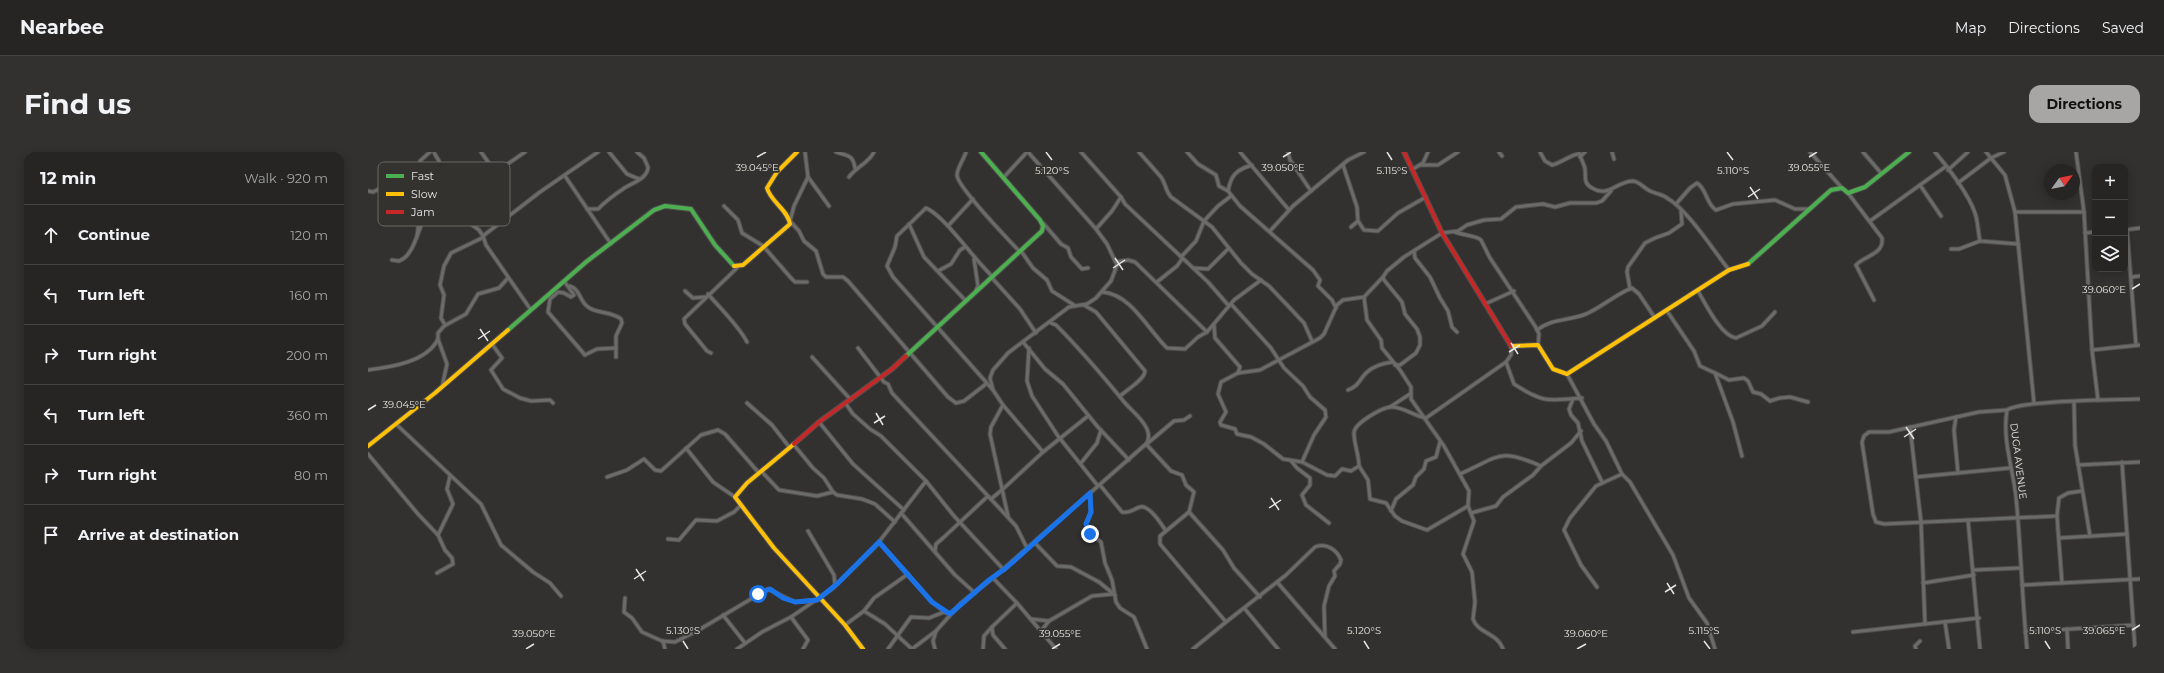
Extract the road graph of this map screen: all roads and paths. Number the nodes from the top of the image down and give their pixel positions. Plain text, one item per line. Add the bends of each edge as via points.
1 (430, 152) edge
2 (434, 152) edge
3 (481, 152) edge
4 (525, 152) edge
5 (598, 152) edge
6 (609, 152) edge
7 (637, 152) edge
8 (797, 152) edge
9 (805, 152) edge
10 (836, 152) edge
11 (874, 152) edge
12 (962, 152) edge
13 (966, 152) edge
14 (981, 152) edge
15 (1081, 152) edge
16 (1139, 152) edge
17 (1187, 152) edge
18 (1240, 152) edge
19 (1288, 152) edge
20 (1364, 152) edge
21 (1404, 152) edge
22 (1428, 152) edge
23 (1458, 152) edge
24 (1499, 152) edge
25 (1540, 152) edge
26 (1586, 152) edge
27 (1612, 152) edge
28 (1810, 152) edge
29 (1863, 152) edge
30 (1909, 152) edge
31 (1935, 152) edge
32 (1968, 152) edge
33 (1986, 152) edge
34 (2004, 152) edge
35 (2076, 152) edge
36 (1029, 153) edge
37 (1579, 155) edge
38 (1502, 156) dead end
39 (1991, 158) junction
40 (964, 159) junction
41 (1614, 159) dead end
42 (421, 162) edge
43 (439, 162) edge
44 (488, 162) edge
45 (510, 163) edge
46 (1252, 165) junction
47 (1344, 165) junction
48 (1420, 165) junction
49 (855, 168) junction
50 (1947, 168) junction
51 (1413, 169) junction
52 (1881, 173) junction
53 (565, 176) junction
54 (808, 177) junction
55 (849, 177) dead end
56 (1003, 178) junction
57 (639, 180) junction
58 (1958, 182) junction
59 (1920, 185) junction
60 (1842, 188) junction
61 (378, 190) edge
62 (368, 191) edge
63 (1228, 191) junction
64 (1311, 191) junction
65 (1611, 191) junction
66 (1848, 193) junction
67 (1231, 196) junction
68 (1121, 197) junction
69 (1426, 197) junction
70 (973, 199) junction
71 (1676, 204) junction
72 (724, 206) dead end
73 (829, 206) dead end
74 (588, 209) junction
75 (1681, 209) junction
76 (1811, 209) junction
77 (1289, 210) junction
78 (2015, 212) junction
79 (2084, 212) junction
80 (510, 216) edge
81 (1941, 216) dead end
82 (1204, 221) junction
83 (1358, 221) junction
84 (1870, 221) junction
85 (790, 222) junction
86 (1043, 223) junction
87 (909, 224) junction
88 (418, 226) edge
89 (421, 226) edge
90 (474, 226) edge
91 (497, 226) edge
92 (948, 226) junction
93 (1350, 227) dead end
94 (2140, 228) edge
95 (1096, 229) junction
96 (2128, 230) edge
97 (1270, 231) junction
98 (1442, 232) junction
99 (1455, 232) junction
100 (2092, 232) edge
101 (2085, 233) junction
102 (417, 236) junction
103 (2127, 236) edge
104 (482, 237) junction
105 (1980, 241) junction
106 (611, 244) junction
107 (2018, 244) junction
108 (764, 247) junction
109 (965, 247) junction
110 (1951, 249) dead end
111 (1228, 250) junction
112 (1021, 251) junction
113 (1414, 251) junction
114 (974, 257) junction
115 (1181, 258) junction
116 (392, 260) dead end
117 (1116, 262) junction
118 (737, 268) junction
119 (1088, 268) dead end
120 (1193, 268) junction
121 (1729, 270) junction
122 (938, 271) junction
123 (2140, 276) edge
124 (993, 277) junction
125 (1383, 277) junction
126 (2132, 277) junction
127 (508, 278) junction
128 (1261, 280) junction
129 (564, 281) junction
130 (807, 282) dead end
131 (1157, 282) junction
132 (568, 286) junction
133 (1630, 289) junction
134 (686, 291) dead end
135 (1514, 291) junction
136 (1698, 291) junction
137 (1103, 292) junction
138 (708, 294) junction
139 (1364, 297) junction
140 (705, 298) junction
141 (965, 300) junction
142 (1874, 300) dead end
143 (1485, 304) junction
144 (1074, 305) junction
145 (1084, 305) junction
146 (1230, 305) junction
147 (1336, 308) junction
148 (531, 310) junction
149 (1667, 311) junction
150 (1775, 312) dead end
151 (1654, 318) junction
152 (1051, 323) junction
153 (1214, 324) junction
154 (445, 325) junction
155 (937, 326) junction
156 (1537, 330) junction
157 (1207, 332) junction
158 (1457, 332) dead end
159 (1036, 333) junction
160 (438, 339) junction
161 (1312, 341) junction
162 (747, 342) dead end
163 (1023, 342) junction
164 (492, 344) junction
165 (1538, 345) junction
166 (2138, 345) edge
167 (1512, 347) junction
168 (616, 348) junction
169 (858, 348) dead end
170 (1029, 348) junction
171 (2092, 350) junction
172 (711, 353) dead end
173 (909, 353) junction
174 (812, 356) dead end
175 (616, 357) dead end
176 (1278, 360) junction
177 (1506, 362) junction
178 (1394, 363) junction
179 (368, 370) edge
180 (1238, 373) junction
181 (1715, 373) junction
182 (1567, 374) junction
183 (881, 377) junction
184 (986, 384) junction
185 (442, 387) junction
186 (993, 390) junction
187 (1348, 390) dead end
188 (1410, 394) junction
189 (1120, 396) junction
190 (1582, 398) junction
191 (1573, 399) junction
192 (2140, 399) edge
193 (851, 400) junction
194 (2098, 400) junction
195 (747, 402) dead end
196 (1808, 402) dead end
197 (2074, 402) junction
198 (553, 403) dead end
199 (846, 404) junction
200 (2034, 404) junction
201 (1003, 406) junction
202 (1390, 407) junction
203 (2007, 410) junction
204 (1088, 416) junction
205 (1190, 416) dead end
206 (1956, 417) junction
207 (1426, 418) junction
208 (819, 422) junction
209 (397, 425) junction
210 (1910, 427) junction
211 (1101, 430) junction
212 (1581, 431) junction
213 (1060, 438) junction
214 (1440, 442) junction
215 (1147, 443) junction
216 (368, 446) edge
217 (792, 447) junction
218 (686, 448) junction
219 (1043, 452) junction
220 (368, 454) edge
221 (1742, 456) dead end
222 (1129, 460) junction
223 (1292, 462) junction
224 (1302, 462) junction
225 (2122, 462) junction
226 (2140, 462) edge
227 (1081, 463) junction
228 (2078, 465) junction
229 (1359, 466) junction
230 (1541, 466) junction
231 (2010, 468) junction
232 (760, 472) junction
233 (1958, 473) junction
234 (1460, 474) junction
235 (1622, 474) junction
236 (450, 476) junction
237 (607, 477) dead end
238 (1916, 477) junction
239 (926, 482) junction
240 (1602, 482) junction
241 (1099, 485) junction
242 (1003, 489) junction
243 (833, 492) junction
244 (2082, 492) junction
245 (1090, 493) junction
246 (735, 497) junction
247 (990, 498) junction
248 (740, 506) junction
249 (1468, 506) junction
250 (1391, 511) junction
251 (903, 512) junction
252 (1188, 512) junction
253 (1471, 513) junction
254 (2018, 516) junction
255 (2057, 516) junction
256 (1008, 517) junction
257 (1968, 520) junction
258 (895, 522) junction
259 (961, 522) junction
260 (1921, 522) junction
261 (1329, 523) dead end
262 (1166, 530) junction
263 (808, 531) dead end
264 (438, 534) junction
265 (2127, 534) junction
266 (2090, 536) junction
267 (2059, 538) junction
268 (668, 539) dead end
269 (879, 542) junction
270 (1035, 543) junction
271 (1027, 548) junction
272 (935, 551) junction
273 (2020, 568) junction
274 (1004, 570) junction
275 (1974, 570) junction
276 (437, 572) dead end
277 (908, 574) junction
278 (1974, 575) junction
279 (993, 578) junction
280 (2140, 579) edge
281 (2130, 580) junction
282 (1277, 582) junction
283 (1923, 583) junction
284 (2062, 583) junction
285 (2022, 585) junction
286 (835, 586) junction
287 (1597, 588) dead end
288 (975, 593) junction
289 (1114, 595) junction
290 (560, 596) dead end
291 (1260, 597) junction
292 (624, 598) dead end
293 (819, 598) junction
294 (1017, 603) junction
295 (1245, 609) junction
296 (864, 610) junction
297 (944, 612) junction
298 (953, 612) junction
299 (723, 615) junction
300 (791, 617) junction
301 (1979, 618) junction
302 (1031, 619) junction
303 (1049, 621) junction
304 (1226, 622) junction
305 (1945, 622) junction
306 (1925, 624) junction
307 (2134, 625) junction
308 (845, 626) junction
309 (992, 627) junction
310 (2067, 629) junction
311 (936, 630) junction
312 (1041, 631) junction
313 (1853, 632) dead end
314 (2025, 632) junction
315 (898, 634) junction
316 (1325, 637) junction
317 (663, 641) junction
318 (1920, 641) dead end
319 (745, 643) junction
320 (665, 649) edge
321 (737, 649) edge
322 (804, 649) edge
323 (863, 649) edge
324 (888, 649) edge
325 (935, 649) edge
326 (983, 649) edge
327 (1005, 649) edge
328 (1056, 649) edge
329 (1147, 649) edge
330 (1193, 649) edge
331 (1278, 649) edge
332 (1335, 649) edge
333 (1502, 649) edge
334 (1715, 649) edge
335 (1916, 649) edge
336 (1949, 649) edge
337 (1980, 649) edge
338 (2027, 649) edge
339 (2068, 649) edge
340 (2135, 649) edge

1 - 42 street
2 - 43 street
3 - 44 street
4 - 45 street
5 - 53 street
6 - 57 street via 628,174
7 - 57 street via 648,166 648,171
8 - 85 street via 777,172 767,188 770,197
9 - 54 street
10 - 49 street via 850,155
11 - 49 street
12 - 40 street
13 - 40 street
14 - 56 street
15 - 68 street
16 - 82 street via 1161,177 1165,190 1171,197
17 - 63 street via 1198,164 1216,175 1219,186
18 - 46 street
19 - 64 street via 1290,160
20 - 47 street via 1348,160
21 - 51 street
22 - 48 street
23 - 48 street via 1438,165
24 - 38 street
25 - 37 street via 1545,162 1552,165 1568,160 1575,154
26 - 37 street
27 - 41 street
28 - 60 street
29 - 52 street
30 - 52 street
31 - 50 street
32 - 50 street
33 - 39 street
34 - 39 street
35 - 79 street
36 - 56 street
36 - 95 street
37 - 65 street via 1585,170 1584,178 1589,186 1604,192
39 - 58 street
39 - 78 street via 2005,175
40 - 70 street via 957,176
46 - 63 street via 1236,171
46 - 77 street
47 - 64 street
47 - 83 street via 1357,207
48 - 51 street
49 - 55 street
50 - 58 street
50 - 59 street
51 - 69 street
52 - 66 street via 1865,187
53 - 74 street
53 - 80 street
54 - 73 street
54 - 85 street via 794,206
56 - 86 street
57 - 74 street via 598,209
58 - 105 street via 1976,213
59 - 81 street
59 - 84 street
60 - 66 street
60 - 76 street via 1831,190
61 - 62 street
63 - 67 street
64 - 77 street
65 - 71 street via 1632,181
65 - 99 street via 1602,201 1596,203 1516,207 1501,219 1469,224
66 - 84 street
67 - 82 street
67 - 97 street
68 - 95 street
68 - 115 street via 1125,204
69 - 83 street via 1398,214 1378,231 1364,230
69 - 98 street
70 - 92 street
70 - 112 street
71 - 75 street
71 - 76 street via 1697,183 1704,190 1712,208 1716,210 1732,204 1775,200 1795,209
72 - 108 street via 738,220 742,233
74 - 106 street
75 - 121 street
75 - 133 street via 1682,224 1669,234 1646,243 1628,267
76 - 121 street via 1755,261
77 - 97 street
78 - 79 street
78 - 107 street
79 - 101 street
82 - 111 street via 1220,236
82 - 115 street via 1196,241
83 - 93 street
84 - 142 street via 1883,242 1878,251 1856,265
85 - 108 street
85 - 173 street via 816,251 823,274 826,277 843,277 848,281
86 - 112 street via 1042,231
86 - 119 street via 1061,244 1068,248 1076,264 1082,269
87 - 92 street via 926,208
87 - 122 street via 919,249
87 - 155 street via 897,236 887,266 892,277
88 - 102 street
89 - 102 street
90 - 104 street
91 - 104 street
92 - 109 street
94 - 96 street
95 - 117 street
97 - 147 street via 1313,270 1320,280 1318,286
98 - 99 street
98 - 113 street
98 - 143 street
99 - 135 street via 1464,236 1479,237 1490,258
100 - 101 street
101 - 171 street
102 - 116 street via 404,258 399,261
103 - 126 street
104 - 127 street
104 - 154 street via 451,253 444,266 440,283 444,295 441,318
105 - 107 street
105 - 110 street via 1959,249
106 - 118 street via 654,210 665,206 688,208 694,211 715,244
106 - 129 street
107 - 200 street
108 - 118 street
108 - 130 street via 795,282
109 - 114 street
109 - 122 street via 951,264
111 - 120 street via 1210,268
111 - 128 street
112 - 124 street
112 - 144 street via 1033,268 1047,280 1052,291
113 - 125 street via 1387,271
113 - 158 street via 1415,258 1430,277 1448,311 1452,327
114 - 124 street
114 - 141 street via 978,286
115 - 120 street
115 - 131 street via 1172,271
117 - 131 street via 1135,262
117 - 137 street via 1115,272
118 - 138 street
120 - 146 street
121 - 136 street
122 - 141 street
123 - 126 street
124 - 141 street
124 - 159 street
125 - 139 street
125 - 178 street via 1402,302 1405,314 1420,337 1416,353 1400,365
126 - 166 street
127 - 148 street
127 - 154 street via 499,288 478,294 466,314
128 - 146 street
128 - 161 street via 1304,323
129 - 132 street
129 - 148 street
131 - 157 street
132 - 168 street via 578,291 586,306 621,319 622,323 616,336
132 - 168 street via 574,295 570,297 558,292 550,300 548,312 585,355 597,349
133 - 151 street via 1639,294
133 - 156 street via 1585,314 1550,322
134 - 140 street via 693,298
135 - 143 street
135 - 156 street
136 - 149 street
136 - 150 street via 1720,326 1732,337 1736,338 1762,326
137 - 145 street
137 - 157 street via 1118,296 1167,348 1185,349
138 - 140 street
138 - 162 street via 738,327
139 - 147 street via 1347,298
139 - 178 street via 1367,320 1381,340 1382,348
140 - 172 street via 684,319 685,324
141 - 155 street
143 - 167 street via 1506,342
144 - 145 street
144 - 152 street
145 - 189 street via 1096,312 1145,371 1144,377
146 - 153 street
146 - 176 street via 1265,340
147 - 161 street via 1324,334
148 - 164 street
149 - 151 street
149 - 181 street via 1694,351 1700,366
151 - 182 street
152 - 159 street
152 - 189 street via 1056,325 1103,374
153 - 157 street
153 - 180 street via 1215,338 1240,367
154 - 160 street via 438,333
155 - 173 street
155 - 184 street
156 - 165 street
159 - 163 street
160 - 179 street via 429,352 418,357 395,366
160 - 185 street via 447,364
161 - 176 street
163 - 170 street
163 - 186 street via 1008,353 994,370 990,378
164 - 185 street
164 - 198 street via 502,358 491,370 503,389 520,398 531,401 550,400
165 - 167 street
165 - 182 street via 1553,369
166 - 171 street
167 - 177 street via 1511,355
168 - 175 street
169 - 183 street
170 - 204 street via 1045,369 1063,384
170 - 213 street via 1027,381 1035,402
171 - 194 street
173 - 183 street
173 - 184 street via 956,403 964,401
174 - 193 street
176 - 180 street via 1260,370
176 - 224 street via 1310,397 1322,406 1326,414
177 - 191 street via 1514,384 1537,399
177 - 207 street
178 - 187 street via 1383,363 1370,369 1358,385
178 - 188 street via 1410,387
180 - 223 street via 1225,378 1219,387 1218,394 1226,412 1220,422 1221,425 1234,428 1237,434 1251,437 1283,459
181 - 196 street via 1729,380 1744,378 1753,392 1761,394 1769,401 1790,397
181 - 221 street
182 - 190 street
183 - 193 street
183 - 247 street via 908,411
184 - 186 street
185 - 209 street
186 - 201 street
188 - 202 street
188 - 207 street
189 - 215 street via 1144,425
190 - 191 street
190 - 235 street
191 - 212 street via 1569,409
192 - 194 street, DUGA AVENUE
193 - 199 street
194 - 197 street, DUGA AVENUE
195 - 217 street
197 - 200 street, DUGA AVENUE
197 - 228 street
199 - 208 street
199 - 239 street via 853,414 881,436
200 - 203 street, DUGA AVENUE via 2013,406
201 - 219 street
201 - 242 street via 991,427 990,434
202 - 207 street via 1407,410
202 - 229 street via 1365,419 1355,428
203 - 206 street
203 - 231 street, DUGA AVENUE
204 - 211 street
204 - 213 street
205 - 215 street via 1184,420 1174,421
206 - 210 street
206 - 233 street via 1954,430
207 - 214 street
208 - 217 street
208 - 251 street via 854,464
209 - 216 street
209 - 236 street
210 - 238 street
210 - 260 street via 1889,432 1869,432 1862,442 1876,522
211 - 222 street
211 - 227 street via 1097,443
212 - 230 street via 1571,443
212 - 240 street via 1582,441
213 - 219 street
213 - 227 street
214 - 234 street
214 - 250 street via 1436,457 1426,461 1424,469 1416,477 1413,485 1395,500
215 - 222 street
215 - 252 street via 1171,471 1182,475 1186,485 1194,492
217 - 232 street
217 - 243 street via 824,478
218 - 232 street via 705,432 721,431
218 - 237 street via 661,471 655,470 644,458 627,470
218 - 246 street via 712,482
219 - 242 street
220 - 264 street
222 - 241 street
223 - 224 street
223 - 261 street via 1310,478 1310,485 1302,495 1304,502
224 - 229 street via 1333,477 1342,468 1351,471
225 - 226 street
225 - 228 street
225 - 265 street
227 - 241 street
228 - 244 street
229 - 250 street via 1368,480 1370,499 1386,503
230 - 234 street via 1524,458 1502,455
230 - 253 street via 1533,476 1507,494 1496,506
231 - 233 street
231 - 254 street, DUGA AVENUE
232 - 243 street via 779,490 817,496
232 - 246 street
233 - 238 street
234 - 249 street via 1469,492
235 - 240 street
235 - 334 street via 1630,482 1673,555 1689,598 1707,623
236 - 264 street via 447,489 453,504
236 - 290 street via 481,504 501,545 533,572 550,582
238 - 260 street
239 - 251 street
239 - 259 street
240 - 287 street via 1592,490 1564,530 1581,564
241 - 245 street
241 - 262 street via 1122,512 1127,513 1144,507
242 - 247 street
242 - 256 street
243 - 258 street via 875,504
244 - 255 street via 2061,496 2058,500
244 - 266 street
245 - 270 street
245 - 289 street via 1091,512 1086,524 1090,534 1101,542
246 - 248 street
247 - 256 street
247 - 259 street
248 - 268 street via 717,521 696,520 679,540
248 - 293 street
249 - 250 street via 1427,530 1402,521
249 - 253 street
251 - 258 street
251 - 272 street
252 - 262 street
252 - 291 street via 1223,550 1234,568
253 - 333 street via 1473,528 1463,554 1472,572 1475,602 1473,620 1480,629 1490,633 1500,643
254 - 255 street
254 - 257 street
254 - 273 street, DUGA AVENUE
255 - 267 street
256 - 271 street via 1016,526
257 - 260 street
257 - 275 street
258 - 269 street
259 - 272 street via 940,541
259 - 274 street
260 - 283 street
262 - 304 street via 1160,536 1160,544
263 - 286 street via 834,575
264 - 276 street via 444,550 454,564
265 - 266 street
265 - 281 street
266 - 267 street
267 - 284 street
269 - 277 street
269 - 286 street
270 - 271 street
270 - 289 street via 1057,566 1068,565 1099,582
271 - 274 street
272 - 288 street
273 - 275 street
273 - 285 street, DUGA AVENUE
274 - 279 street
275 - 278 street
277 - 296 street via 874,598
277 - 297 street
278 - 283 street
278 - 301 street
279 - 288 street
279 - 294 street
280 - 281 street
281 - 284 street
281 - 307 street
282 - 291 street
282 - 316 street
282 - 316 street via 1320,545 1328,546 1339,556 1340,564 1334,571 1335,576 1329,586 1324,606
283 - 306 street
284 - 285 street
285 - 314 street, DUGA AVENUE
286 - 293 street
288 - 298 street
289 - 303 street via 1092,596
289 - 329 street via 1120,608 1134,617
291 - 295 street
292 - 317 street via 624,612 632,618 640,631
293 - 299 street via 795,602 768,589
293 - 300 street
293 - 308 street
294 - 302 street
294 - 309 street
295 - 304 street
295 - 331 street
296 - 308 street
296 - 315 street
297 - 298 street
297 - 315 street via 929,618 911,617
298 - 311 street
299 - 317 street via 679,640
299 - 319 street
300 - 319 street
300 - 322 street via 808,640
301 - 305 street
301 - 337 street
302 - 303 street
302 - 312 street
303 - 312 street
304 - 330 street
305 - 306 street
305 - 336 street
306 - 313 street
307 - 310 street
307 - 340 street
308 - 323 street
309 - 326 street via 984,636
309 - 327 street via 993,635
310 - 314 street
310 - 339 street
311 - 315 street via 912,649
311 - 325 street via 933,641
312 - 328 street
314 - 338 street, DUGA AVENUE
315 - 324 street
316 - 332 street
317 - 320 street
318 - 335 street via 1915,646
319 - 321 street

